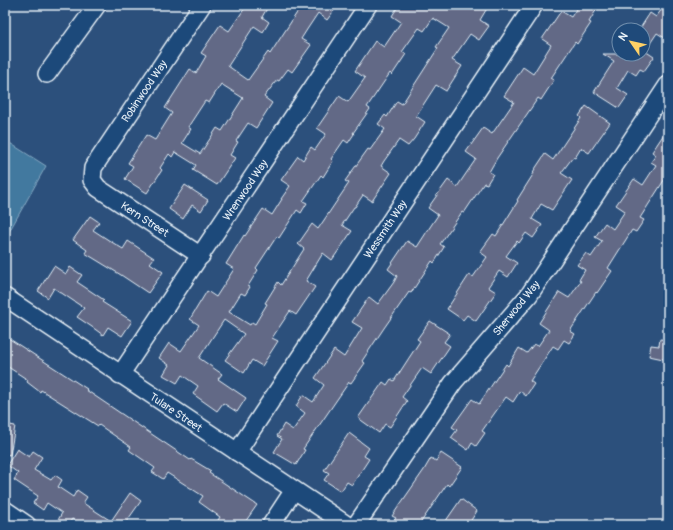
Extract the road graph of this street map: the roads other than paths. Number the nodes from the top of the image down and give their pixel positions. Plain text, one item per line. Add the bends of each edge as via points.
1 (97, 5) edge
2 (202, 5) edge
3 (368, 5) edge
4 (534, 5) edge
5 (46, 74) dead end
6 (668, 86) edge
7 (92, 180) joint
8 (201, 256) junction
9 (5, 297) edge
10 (120, 375) junction
11 (237, 452) junction
12 (294, 490) junction
13 (5, 510) edge
14 (27, 525) edge
15 (271, 525) edge
16 (347, 525) edge
17 (356, 525) edge

1 - 5 street
2 - 7 street, Robinwood Way via 93,168
3 - 8 street, Wrenwood Way
4 - 11 street, Wessmith Way
6 - 17 street, Sherwood Way via 529,295 453,383
7 - 8 street, Kern Street via 98,188
8 - 10 street, Wrenwood Way
9 - 10 street, Tulare Street
10 - 11 street, Tulare Street
11 - 12 street, Tulare Street
12 - 15 street
12 - 16 street, Tulare Street
13 - 14 street

